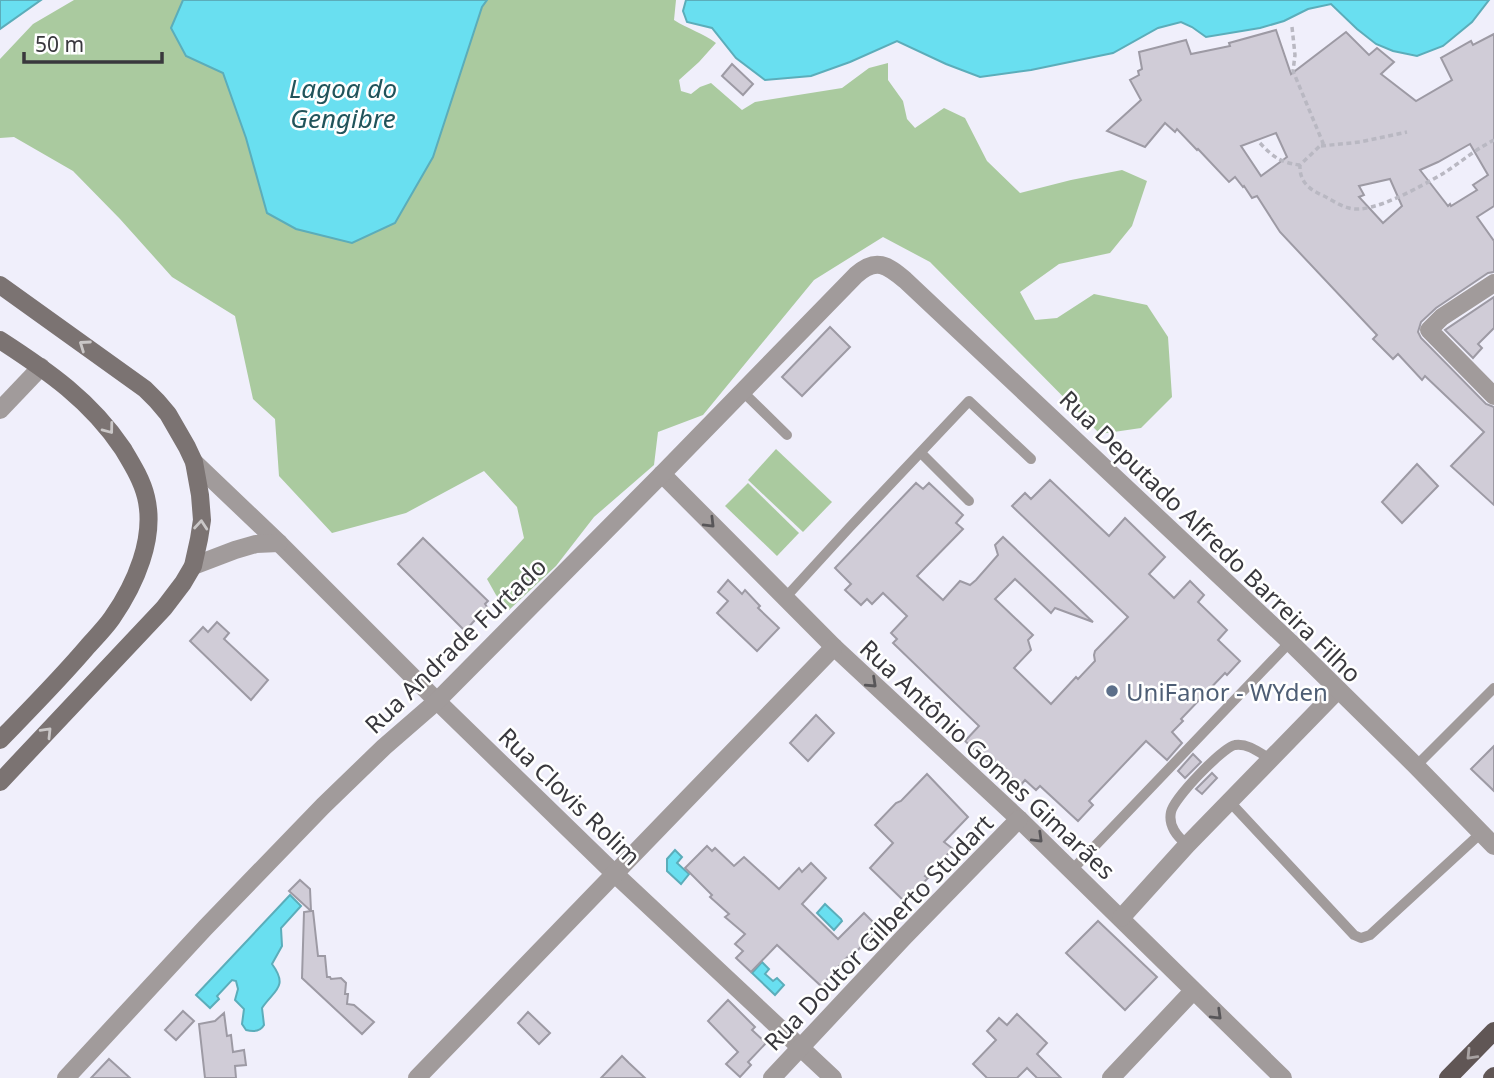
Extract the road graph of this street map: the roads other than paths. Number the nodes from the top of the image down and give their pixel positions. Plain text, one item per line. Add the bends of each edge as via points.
1 (888, 266) joint
2 (1494, 283) edge
3 (2, 290) edge
4 (0, 340) edge
5 (41, 367) junction
6 (742, 391) junction
7 (1494, 396) edge
8 (0, 410) edge
9 (788, 435) dead end
10 (921, 453) junction
11 (1031, 459) dead end
12 (194, 463) junction
13 (662, 474) junction
14 (969, 501) dead end
15 (279, 543) junction
16 (193, 566) junction
17 (785, 598) junction
18 (1290, 642) junction
19 (834, 647) junction
20 (1494, 688) edge
21 (1338, 690) junction
22 (437, 701) junction
23 (0, 740) edge
24 (1270, 759) junction
25 (1416, 766) junction
26 (0, 782) edge
27 (1229, 802) junction
28 (1019, 819) junction
29 (1481, 833) junction
30 (1187, 845) junction
31 (1494, 846) edge
32 (1071, 871) junction
33 (615, 874) junction
34 (1121, 918) junction
35 (1193, 991) junction
36 (1494, 1031) edge
37 (801, 1048) junction
38 (66, 1078) edge
39 (417, 1078) edge
40 (772, 1078) edge
41 (833, 1078) edge
42 (1111, 1078) edge
43 (1283, 1078) edge
44 (1448, 1078) edge

1 - 6 street, Rua Andrade Furtado via 861,270
1 - 18 street, Rua Deputado Alfredo Barreira Filho
2 - 7 street via 1429,330
12 -> 3 street via 167,414 145,389
4 - 5 street
5 - 8 street
5 -> 23 street via 110,430 142,483 148,527 139,568 112,618
6 - 9 lane
6 - 13 street, Rua Andrade Furtado
10 - 11 lane via 969,401
10 - 14 lane
10 - 17 lane
12 - 15 street, Rua Clovis Rolim
16 -> 12 street via 202,520
13 -> 17 street, Rua Antônio Gomes Gimarães
13 - 22 street, Rua Andrade Furtado
15 - 16 street via 256,544
15 - 22 street, Rua Clovis Rolim
26 -> 16 street via 164,608
17 - 19 street, Rua Antônio Gomes Gimarães
18 - 21 street, Rua Deputado Alfredo Barreira Filho
18 - 32 lane
19 -> 28 street, Rua Antônio Gomes Gimarães
19 - 33 street
20 - 25 lane
21 - 24 street
21 - 25 street, Rua Deputado Alfredo Barreira Filho
22 - 33 street, Rua Clovis Rolim
22 - 38 street, Rua Andrade Furtado via 323,806
24 - 27 street
24 - 30 lane via 1247,746 1232,746 1200,773 1171,812 1173,829
25 - 29 street, Rua Deputado Alfredo Barreira Filho
27 - 29 lane via 1353,935 1361,938 1370,935
27 - 30 street
28 -> 32 street, Rua Antônio Gomes Gimarães
28 - 37 street, Rua Doutor Gilberto Studart
29 - 31 street, Rua Deputado Alfredo Barreira Filho
30 - 34 street
32 - 34 street, Rua Antônio Gomes Gimarães
33 - 37 street, Rua Clovis Rolim
33 - 39 street
34 - 35 street, Rua Antônio Gomes Gimarães
35 - 42 street
35 -> 43 street, Rua Antônio Gomes Gimarães
36 -> 44 main road
37 - 40 street, Rua Doutor Gilberto Studart
37 - 41 street, Rua Clovis Rolim

